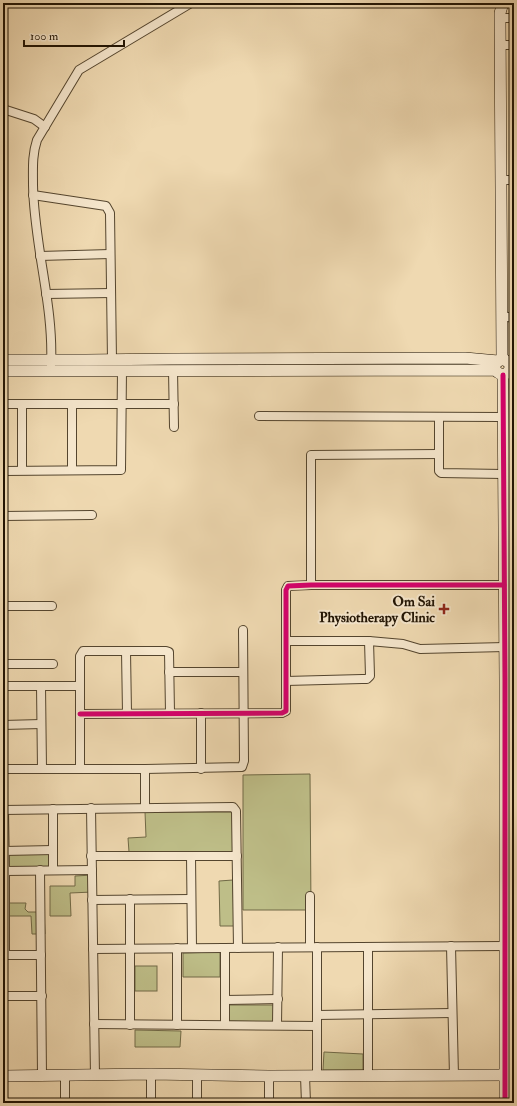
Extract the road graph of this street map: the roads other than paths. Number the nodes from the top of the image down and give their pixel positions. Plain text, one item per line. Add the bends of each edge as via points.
1 (191, 3) edge
2 (503, 3) edge
3 (500, 18) junction
4 (514, 18) edge
5 (500, 45) junction
6 (514, 45) edge
7 (3, 109) edge
8 (45, 127) junction
9 (501, 180) junction
10 (514, 180) edge
11 (34, 195) junction
12 (110, 254) junction
13 (40, 256) junction
14 (46, 294) junction
15 (111, 294) junction
16 (502, 316) junction
17 (514, 318) edge
18 (3, 360) edge
19 (112, 360) junction
20 (51, 366) junction
21 (505, 367) edge
22 (122, 370) junction
23 (173, 370) junction
24 (3, 371) edge
25 (3, 404) edge
26 (22, 404) junction
27 (72, 404) junction
28 (122, 404) junction
29 (174, 404) junction
30 (259, 416) dead end
31 (439, 417) junction
32 (503, 417) junction
33 (174, 427) dead end
34 (439, 454) junction
35 (22, 470) junction
36 (72, 470) junction
37 (3, 471) edge
38 (503, 474) junction
39 (92, 515) dead end
40 (3, 516) edge
41 (311, 585) junction
42 (504, 586) junction
43 (3, 606) edge
44 (52, 606) dead end
45 (243, 630) dead end
46 (286, 641) junction
47 (369, 641) junction
48 (505, 647) junction
49 (126, 651) junction
50 (3, 664) edge
51 (53, 664) dead end
52 (170, 672) junction
53 (243, 672) junction
54 (286, 681) junction
55 (3, 686) edge
56 (41, 686) junction
57 (80, 686) junction
58 (243, 712) junction
59 (127, 713) junction
60 (170, 713) junction
61 (201, 713) junction
62 (80, 714) junction
63 (41, 724) junction
64 (3, 725) edge
65 (201, 768) junction
66 (3, 769) edge
67 (42, 769) junction
68 (80, 769) junction
69 (145, 769) junction
70 (91, 808) junction
71 (145, 808) junction
72 (53, 809) junction
73 (3, 810) edge
74 (53, 850) junction
75 (4, 851) junction
76 (91, 856) junction
77 (191, 856) junction
78 (237, 856) junction
79 (40, 870) junction
80 (53, 870) junction
81 (92, 870) junction
82 (5, 871) junction
83 (310, 896) dead end
84 (130, 899) junction
85 (191, 899) junction
86 (92, 900) junction
87 (451, 946) junction
88 (504, 946) junction
89 (314, 947) junction
90 (368, 947) junction
91 (130, 948) junction
92 (177, 948) junction
93 (192, 948) junction
94 (225, 948) junction
95 (238, 948) junction
96 (278, 948) junction
97 (93, 949) junction
98 (4, 955) edge
99 (41, 955) junction
100 (3, 996) edge
101 (42, 996) junction
102 (225, 1000) junction
103 (278, 1000) junction
104 (452, 1013) junction
105 (368, 1014) junction
106 (317, 1015) junction
107 (94, 1024) junction
108 (130, 1025) junction
109 (177, 1025) junction
110 (225, 1025) junction
111 (277, 1026) junction
112 (317, 1026) junction
113 (151, 1074) junction
114 (42, 1075) junction
115 (95, 1075) junction
116 (197, 1075) junction
117 (3, 1076) edge
118 (64, 1076) junction
119 (269, 1076) junction
120 (305, 1076) junction
121 (317, 1076) junction
122 (368, 1076) junction
123 (454, 1076) junction
124 (504, 1076) junction
125 (65, 1103) edge
126 (151, 1103) edge
127 (197, 1103) edge
128 (269, 1103) edge
129 (306, 1103) edge
130 (505, 1103) edge

1 - 8 street via 79,70
2 - 3 street
3 - 4 street
3 - 5 street
5 - 6 street
5 - 9 street
7 - 8 street via 34,119
7 - 18 street
8 - 11 street via 34,149
9 - 10 street
9 - 16 street
11 - 12 street via 106,206 110,213
11 - 13 street
12 - 13 street
12 - 15 street
13 - 14 street
14 - 15 street
14 - 20 street via 50,322
15 - 19 street
16 - 17 street
16 - 21 street
18 - 20 street
18 - 24 street
19 - 20 street
19 - 21 street via 466,358
20 - 22 street
20 - 24 street
21 - 23 street
21 - 32 street
22 - 23 street
22 - 28 street
23 - 29 street
25 - 26 street
26 - 27 street
26 - 35 street
27 - 28 street
27 - 36 street
28 - 29 street
28 - 36 street via 121,470
29 - 33 street
30 - 31 street
31 - 32 street
31 - 34 street
32 - 38 street
34 - 38 street via 441,473
34 - 41 street via 311,455
35 - 36 street
35 - 37 street
38 - 42 street
39 - 40 street
41 - 42 street
41 - 46 street via 288,586 286,590
42 - 48 street
43 - 44 street
45 - 53 street
46 - 47 street
46 - 54 street
47 - 48 street via 403,644 420,650
47 - 54 street via 370,676 367,679
48 - 88 street
49 - 52 street via 166,651 169,654
49 - 57 street via 83,651 80,656
49 - 59 street
50 - 51 street
52 - 53 street
52 - 60 street
53 - 58 street
54 - 58 street via 286,711
55 - 56 street
56 - 57 street
56 - 63 street
57 - 62 street
58 - 61 street
58 - 65 street via 242,767
59 - 60 street
59 - 62 street
60 - 61 street
61 - 65 street
62 - 68 street
63 - 64 street
63 - 67 street
65 - 69 street
66 - 67 street
67 - 68 street
68 - 69 street
69 - 71 street
70 - 71 street
70 - 72 street
70 - 76 street
71 - 78 street via 233,807 236,811
72 - 73 street
72 - 74 street
73 - 75 street
74 - 75 street
74 - 80 street
75 - 82 street
76 - 77 street
76 - 81 street
77 - 78 street
77 - 85 street
78 - 95 street
79 - 80 street
79 - 82 street
79 - 99 street
80 - 81 street
81 - 86 street
82 - 98 street
83 - 89 street
84 - 85 street
84 - 86 street
84 - 91 street
85 - 93 street
86 - 97 street
87 - 88 street
87 - 90 street
87 - 104 street
88 - 124 street
89 - 90 street
89 - 96 street
89 - 106 street
90 - 105 street
91 - 92 street
91 - 97 street
91 - 108 street
92 - 93 street
92 - 109 street
93 - 94 street
94 - 95 street
94 - 102 street
95 - 96 street
96 - 103 street
97 - 107 street
98 - 99 street
99 - 101 street
100 - 101 street
101 - 114 street
102 - 103 street
102 - 110 street
103 - 111 street
104 - 105 street
104 - 123 street
105 - 106 street
105 - 122 street
106 - 112 street
107 - 108 street
107 - 115 street
108 - 109 street
109 - 110 street
110 - 111 street
111 - 112 street
112 - 121 street
113 - 115 street
113 - 116 street
113 - 126 street
114 - 117 street
114 - 118 street
115 - 118 street
116 - 119 street
116 - 127 street
118 - 125 street
119 - 120 street
119 - 128 street
120 - 121 street
120 - 129 street
121 - 122 street
122 - 123 street
123 - 124 street
124 - 130 street

